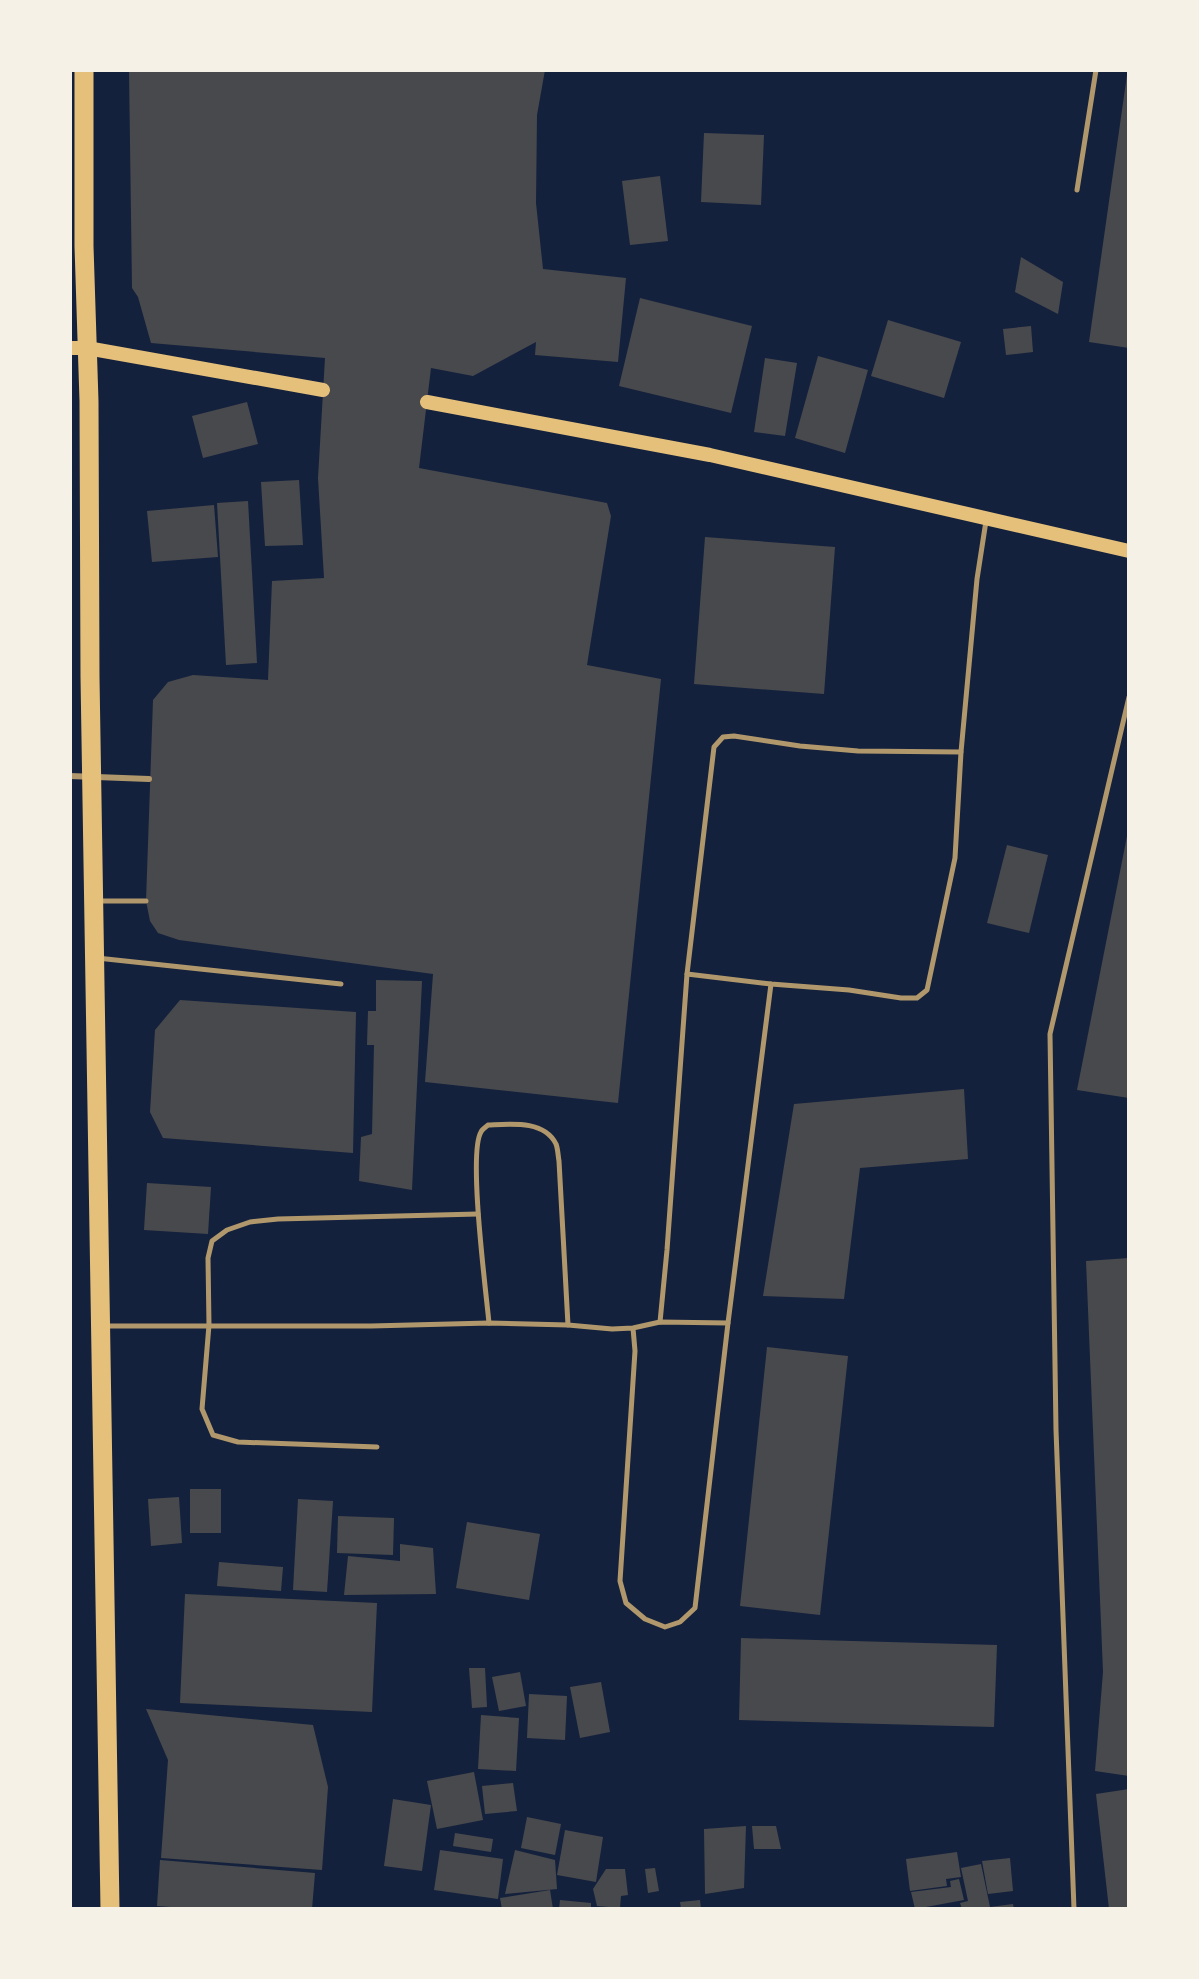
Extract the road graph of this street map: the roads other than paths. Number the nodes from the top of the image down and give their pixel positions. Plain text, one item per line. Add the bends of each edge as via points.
1 (84, 70) edge
2 (1096, 70) edge
3 (1077, 190) dead end
4 (79, 348) edge
5 (323, 390) dead end
6 (427, 402) dead end
7 (986, 518) junction
8 (1129, 551) edge
9 (1129, 697) edge
10 (961, 752) junction
11 (70, 776) edge
12 (149, 779) dead end
13 (93, 901) junction
14 (146, 901) dead end
15 (94, 957) junction
16 (687, 974) junction
17 (341, 984) dead end
18 (771, 984) junction
19 (478, 1213) junction
20 (489, 1322) junction
21 (660, 1322) junction
22 (728, 1322) junction
23 (209, 1325) junction
24 (568, 1325) junction
25 (100, 1326) junction
26 (634, 1328) junction
27 (377, 1447) dead end
28 (110, 1909) edge
29 (1074, 1909) edge

1 - 4 highway
2 - 3 lane
4 - 5 main road
4 - 13 highway
6 - 7 main road via 710,455
7 - 8 main road
7 - 10 lane
9 - 29 lane via 1050,1034 1056,1430
10 - 16 lane via 858,751 723,737 714,747
10 - 18 lane via 955,858 927,990 917,998 901,998
11 - 12 street
13 - 14 lane
13 - 15 highway
15 - 17 lane
15 - 25 highway
16 - 18 lane
16 - 21 lane
18 - 22 lane
19 - 20 lane
19 - 23 lane via 278,1219 227,1230 212,1241 208,1258
19 - 24 lane via 480,1133 488,1125 542,1129 555,1144 559,1161
20 - 23 lane
20 - 24 lane
21 - 22 lane
21 - 26 lane
22 - 26 lane via 695,1608 680,1622 665,1627 645,1619 626,1603 620,1581
23 - 25 lane
23 - 27 lane via 202,1409 213,1435 238,1442
24 - 26 lane
25 - 28 highway

